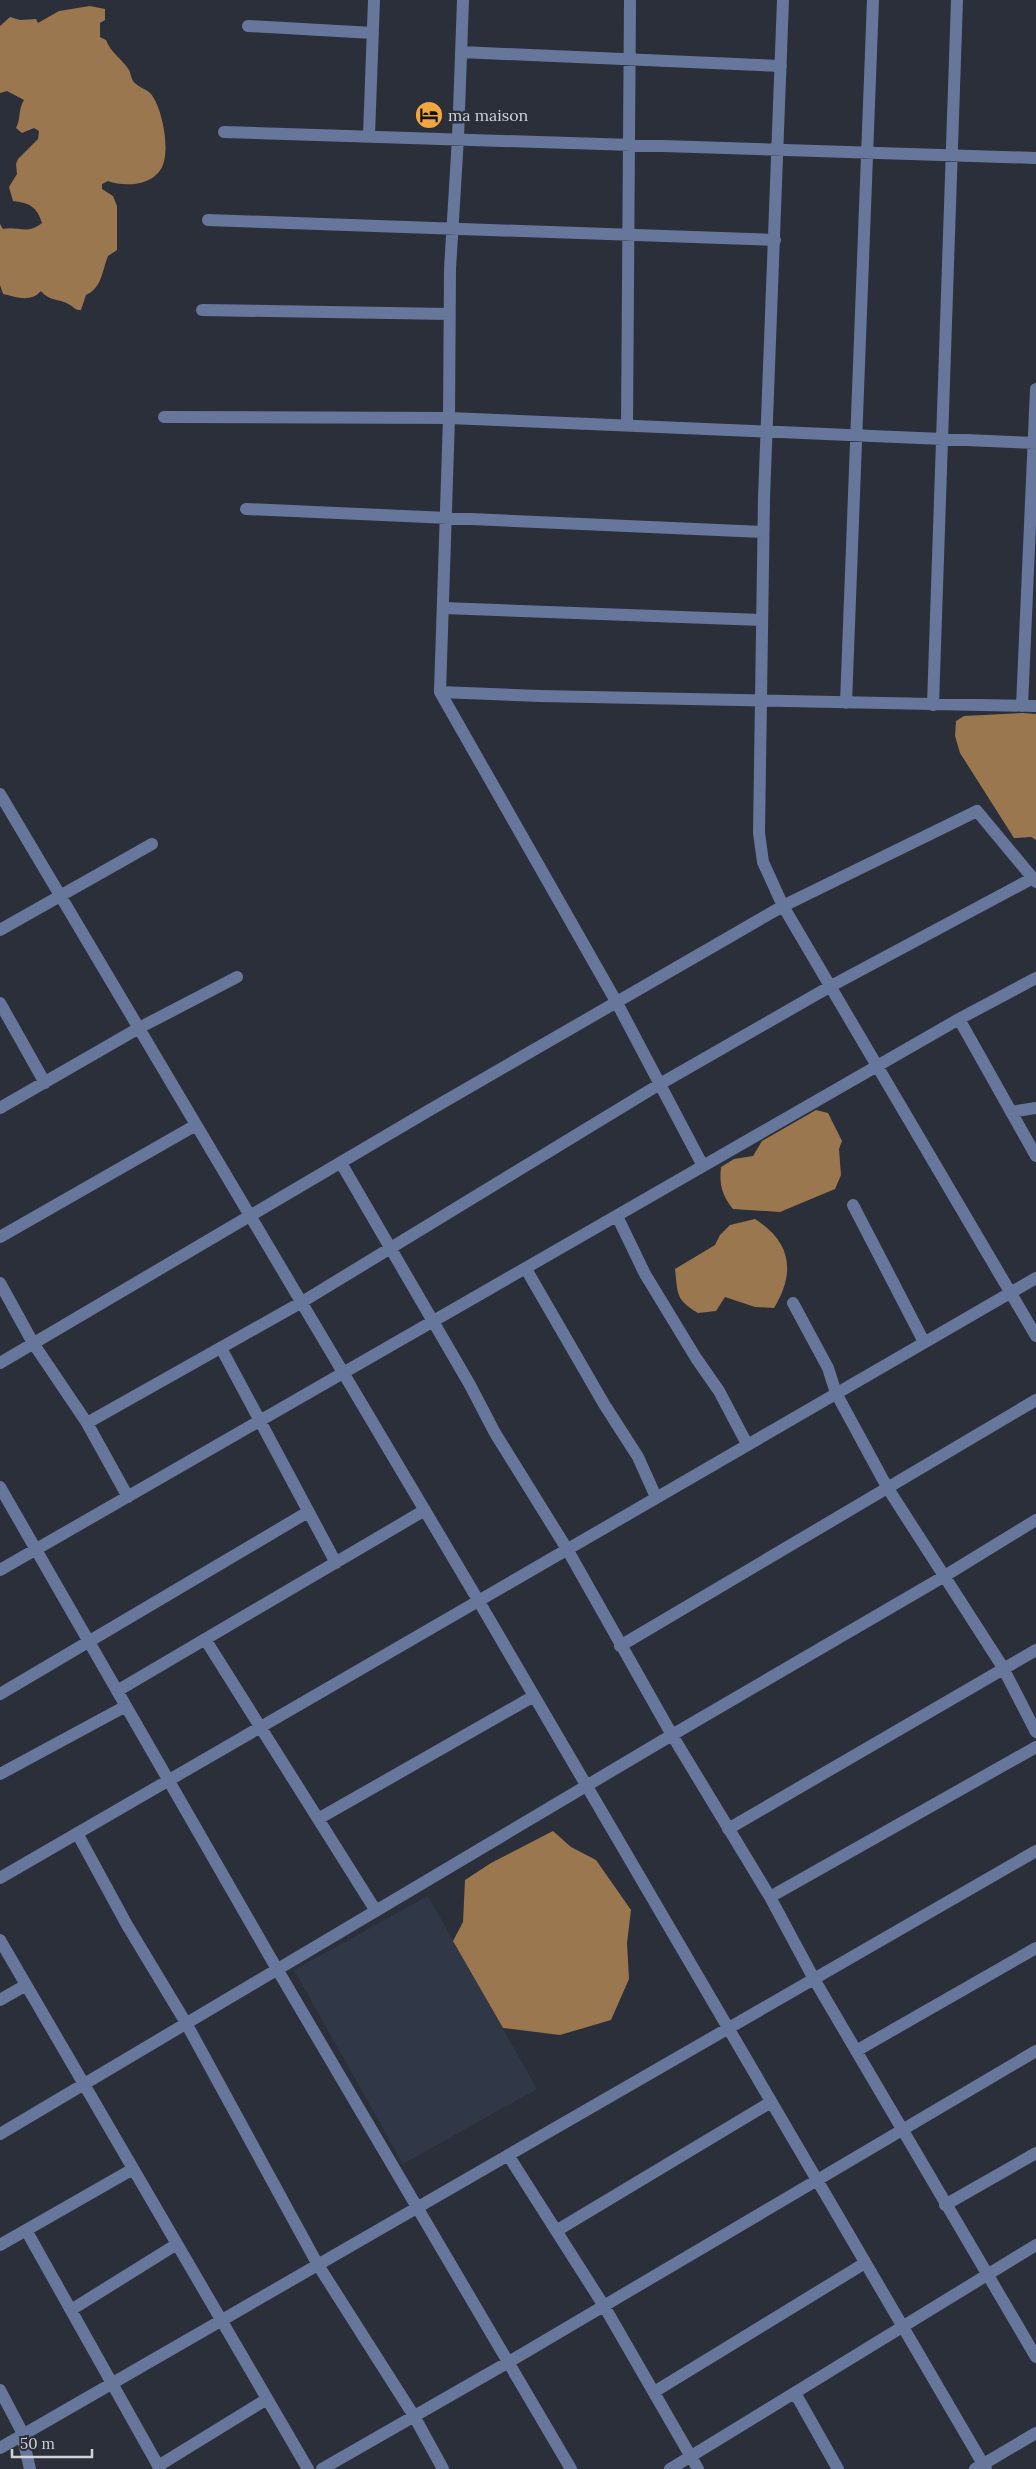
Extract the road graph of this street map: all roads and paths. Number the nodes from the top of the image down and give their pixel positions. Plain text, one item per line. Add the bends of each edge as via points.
1 (374, 0) edge
2 (462, 0) edge
3 (630, 0) edge
4 (783, 0) edge
5 (873, 0) edge
6 (958, 0) edge
7 (248, 26) dead end
8 (373, 33) junction
9 (461, 52) junction
10 (629, 59) junction
11 (781, 66) junction
12 (224, 132) dead end
13 (369, 136) junction
14 (458, 138) junction
15 (629, 144) junction
16 (778, 150) junction
17 (867, 152) junction
18 (952, 155) junction
19 (1036, 158) edge
20 (208, 220) dead end
21 (452, 228) junction
22 (628, 235) junction
23 (775, 240) junction
24 (202, 310) dead end
25 (449, 314) junction
26 (1036, 389) edge
27 (164, 417) dead end
28 (449, 418) junction
29 (627, 426) junction
30 (767, 432) junction
31 (856, 436) junction
32 (942, 439) junction
33 (1035, 443) edge
34 (246, 510) dead end
35 (446, 517) junction
36 (763, 532) junction
37 (443, 608) junction
38 (762, 620) junction
39 (440, 692) junction
40 (760, 702) junction
41 (846, 703) junction
42 (933, 705) junction
43 (1022, 706) junction
44 (1036, 706) edge
45 (0, 794) edge
46 (152, 844) dead end
47 (1035, 880) edge
48 (60, 896) junction
49 (783, 906) junction
50 (0, 930) edge
51 (237, 977) dead end
52 (1036, 978) edge
53 (831, 986) junction
54 (0, 1003) edge
55 (617, 1003) junction
56 (959, 1020) junction
57 (139, 1028) junction
58 (878, 1066) junction
59 (44, 1083) junction
60 (660, 1084) junction
61 (0, 1108) edge
62 (1036, 1108) edge
63 (1011, 1112) junction
64 (196, 1124) junction
65 (1036, 1156) edge
66 (341, 1163) junction
67 (704, 1166) junction
68 (853, 1205) dead end
69 (251, 1216) junction
70 (617, 1216) junction
71 (0, 1237) edge
72 (390, 1248) junction
73 (526, 1268) junction
74 (1036, 1278) edge
75 (0, 1283) edge
76 (1011, 1293) junction
77 (302, 1302) junction
78 (793, 1303) dead end
79 (433, 1322) junction
80 (1036, 1336) edge
81 (924, 1342) junction
82 (33, 1343) junction
83 (221, 1348) junction
84 (0, 1363) edge
85 (344, 1373) junction
86 (836, 1393) junction
87 (1036, 1400) edge
88 (260, 1421) junction
89 (87, 1423) junction
90 (747, 1444) junction
91 (0, 1487) edge
92 (887, 1487) junction
93 (128, 1497) junction
94 (656, 1497) junction
95 (425, 1510) junction
96 (308, 1512) junction
97 (1036, 1520) edge
98 (567, 1549) junction
99 (36, 1550) junction
100 (336, 1563) junction
101 (0, 1570) edge
102 (943, 1577) junction
103 (478, 1600) junction
104 (206, 1639) junction
105 (89, 1642) junction
106 (620, 1646) junction
107 (1036, 1650) edge
108 (1003, 1669) junction
109 (117, 1691) junction
110 (0, 1694) edge
111 (534, 1696) junction
112 (126, 1706) junction
113 (260, 1727) junction
114 (1036, 1732) edge
115 (672, 1735) junction
116 (1036, 1747) edge
117 (0, 1774) edge
118 (168, 1780) junction
119 (586, 1786) junction
120 (318, 1819) junction
121 (728, 1829) junction
122 (77, 1833) junction
123 (1036, 1852) edge
124 (0, 1878) edge
125 (770, 1897) junction
126 (376, 1911) junction
127 (0, 1940) edge
128 (1036, 1948) edge
129 (277, 1969) junction
130 (814, 1979) junction
131 (26, 1985) junction
132 (0, 2000) edge
133 (186, 2024) junction
134 (728, 2029) junction
135 (856, 2051) junction
136 (1036, 2051) edge
137 (84, 2084) junction
138 (771, 2102) junction
139 (904, 2128) junction
140 (0, 2134) edge
141 (1036, 2152) edge
142 (508, 2155) junction
143 (133, 2168) junction
144 (817, 2180) junction
145 (945, 2205) junction
146 (417, 2208) junction
147 (26, 2230) junction
148 (556, 2231) junction
149 (177, 2244) junction
150 (0, 2245) edge
151 (1036, 2245) edge
152 (865, 2262) junction
153 (318, 2265) junction
154 (985, 2274) junction
155 (604, 2306) junction
156 (71, 2310) junction
157 (222, 2321) junction
158 (903, 2328) junction
159 (1036, 2357) edge
160 (507, 2363) junction
161 (112, 2384) junction
162 (0, 2390) edge
163 (654, 2392) junction
164 (795, 2393) junction
165 (267, 2399) junction
166 (414, 2416) junction
167 (1036, 2432) edge
168 (22, 2436) junction
169 (0, 2448) edge
170 (691, 2456) junction
171 (159, 2467) edge
172 (981, 2468) edge
173 (30, 2469) edge
174 (308, 2469) edge
175 (322, 2469) edge
176 (443, 2469) edge
177 (571, 2469) edge
178 (670, 2469) edge
179 (698, 2469) edge
180 (838, 2469) edge

1 - 8 street
2 - 9 street
3 - 10 street
4 - 11 street
5 - 17 street
6 - 18 street
7 - 8 street
8 - 13 street
9 - 10 street
9 - 14 street
10 - 11 street
10 - 15 street
11 - 16 street
12 - 13 street
13 - 14 street
14 - 15 street
14 - 21 street
15 - 16 street
15 - 22 street
16 - 17 street
16 - 23 street
17 - 18 street
17 - 31 street
18 - 19 street
18 - 32 street
20 - 21 street
21 - 22 street
21 - 25 street
22 - 23 street
22 - 29 street
23 - 30 street
24 - 25 street
25 - 28 street
26 - 33 street
27 - 28 street
28 - 29 street
28 - 35 street
29 - 30 street
30 - 31 street
30 - 36 street
31 - 32 street
31 - 41 street
32 - 33 street
32 - 42 street
33 - 43 street
34 - 35 street
35 - 36 street
35 - 37 street
36 - 38 street
37 - 38 street
37 - 39 street
38 - 40 street
39 - 40 street
39 - 55 street
40 - 41 street
40 - 49 street via 759,833 763,862
41 - 42 street
42 - 43 street
43 - 44 street
45 - 48 street
46 - 48 street
47 - 49 street via 977,811
47 - 53 street
48 - 50 street
48 - 57 street
49 - 53 street
49 - 55 street
51 - 57 street
52 - 56 street
53 - 58 street
53 - 60 street
54 - 59 street
55 - 60 street
55 - 66 street
56 - 58 street
56 - 63 street
57 - 59 street
57 - 64 street
58 - 67 street
58 - 76 street
59 - 61 street
60 - 67 street
60 - 72 street
62 - 63 street
63 - 65 street
64 - 69 street
64 - 71 street
66 - 69 street
66 - 72 street
67 - 70 street
68 - 81 street
69 - 77 street
69 - 82 street
70 - 73 street
70 - 90 street via 645,1274 719,1391
72 - 77 street
72 - 79 street
73 - 79 street
73 - 94 street via 638,1457
74 - 76 street
75 - 82 street
76 - 80 street
76 - 81 street
77 - 83 street
77 - 85 street
78 - 86 street via 828,1368
79 - 85 street
79 - 98 street via 495,1433
81 - 86 street
82 - 84 street
82 - 89 street
83 - 88 street
83 - 89 street
85 - 88 street
85 - 95 street
86 - 90 street
86 - 92 street
87 - 92 street
88 - 93 street
88 - 96 street
89 - 93 street
90 - 94 street
91 - 99 street
92 - 102 street
92 - 106 street
93 - 99 street
94 - 98 street
95 - 100 street
95 - 103 street
96 - 100 street
96 - 105 street
97 - 102 street
98 - 103 street
98 - 106 street
99 - 101 street
99 - 105 street
100 - 104 street
102 - 108 street
102 - 115 street
103 - 111 street
103 - 113 street
104 - 109 street
104 - 113 street
105 - 109 street
105 - 110 street
106 - 115 street
107 - 108 street
108 - 114 street
108 - 121 street
109 - 112 street
111 - 119 street
111 - 120 street
112 - 117 street
112 - 118 street
113 - 118 street
113 - 120 street
115 - 119 street
115 - 121 street
116 - 125 street
118 - 122 street
118 - 129 street
119 - 126 street
119 - 134 street
120 - 126 street
121 - 125 street
122 - 124 street
122 - 133 street
123 - 130 street
125 - 130 street
126 - 129 street
127 - 131 street
128 - 135 street
129 - 133 street
129 - 146 street
130 - 134 street
130 - 135 street
131 - 132 street
131 - 137 street
133 - 137 street
133 - 153 street
134 - 138 street
134 - 142 street
135 - 139 street
136 - 139 street
137 - 140 street
137 - 143 street
138 - 144 street
138 - 148 street
139 - 144 street
139 - 145 street
141 - 145 street
142 - 146 street
142 - 148 street
143 - 147 street
143 - 149 street
144 - 152 street
144 - 155 street
145 - 154 street
146 - 153 street
146 - 160 street
147 - 150 street
147 - 156 street
148 - 155 street
149 - 156 street
149 - 157 street
151 - 154 street
152 - 158 street
152 - 163 street
153 - 157 street
153 - 166 street
154 - 158 street
154 - 159 street
155 - 160 street
155 - 163 street
156 - 161 street
157 - 161 street
157 - 165 street
158 - 164 street
158 - 172 street
160 - 166 street
160 - 177 street
161 - 168 street
161 - 171 street
162 - 168 street
163 - 170 street
164 - 170 street
164 - 180 street
165 - 171 street
165 - 174 street
166 - 175 street
166 - 176 street
167 - 172 street
168 - 169 street
168 - 173 street
170 - 178 street
170 - 179 street

